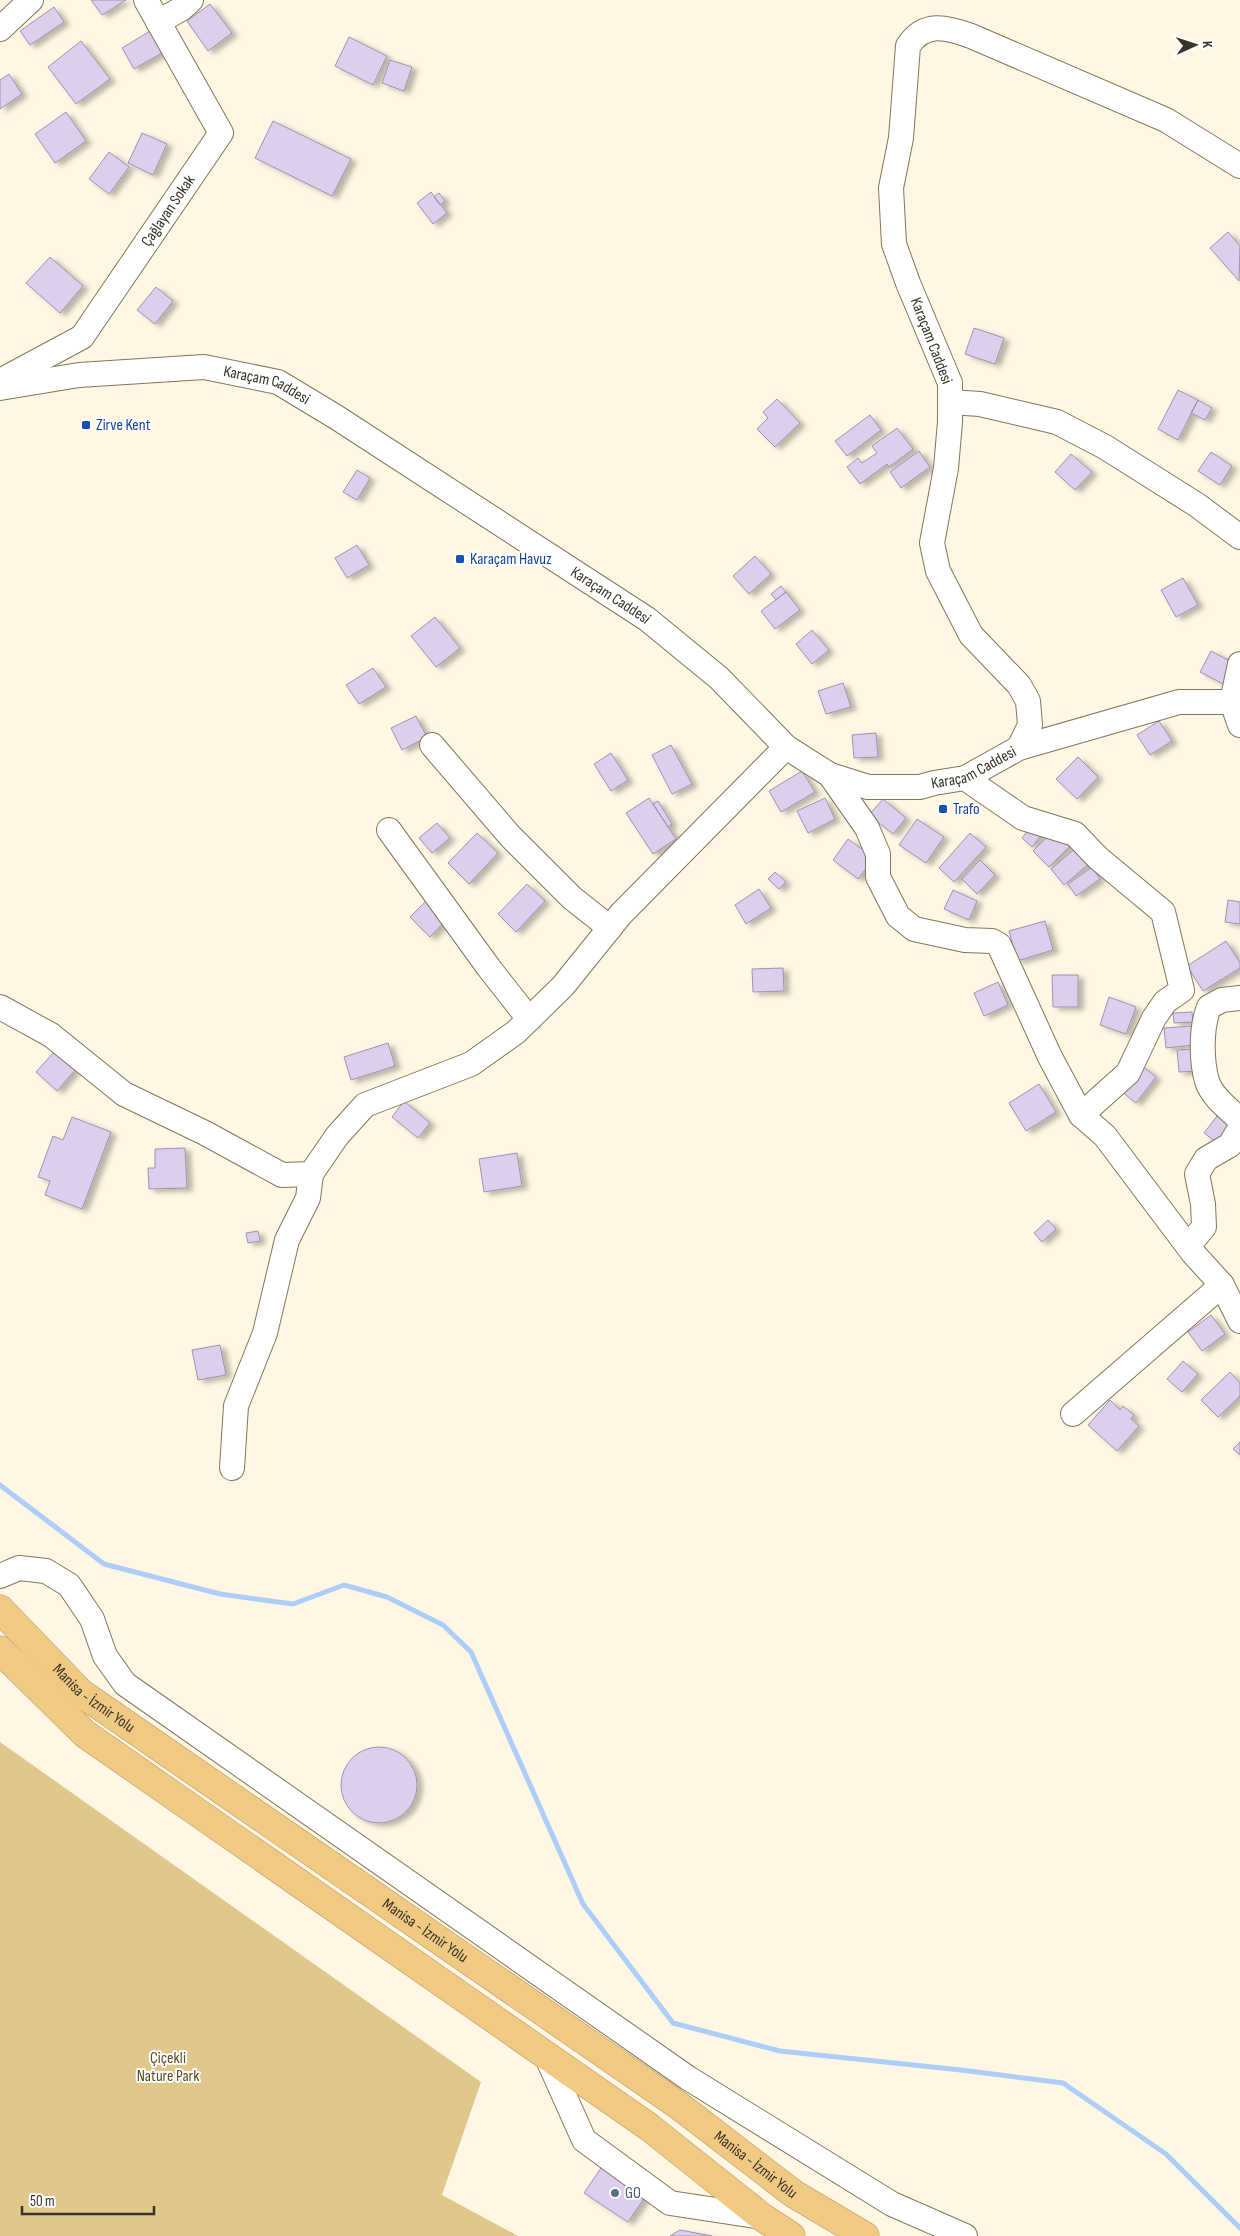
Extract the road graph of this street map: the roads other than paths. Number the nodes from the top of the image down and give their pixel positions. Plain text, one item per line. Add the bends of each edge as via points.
1 (31, 0) edge
2 (146, 0) edge
3 (191, 0) edge
4 (158, 22) junction
5 (0, 29) edge
6 (1240, 166) edge
7 (0, 381) edge
8 (0, 388) edge
9 (950, 402) junction
10 (1240, 537) edge
11 (1240, 664) edge
12 (1236, 704) edge
13 (1240, 726) edge
14 (432, 745) dead end
15 (786, 747) junction
16 (1019, 748) junction
17 (830, 775) junction
18 (965, 778) junction
19 (389, 830) dead end
20 (610, 928) junction
21 (1182, 990) junction
22 (1240, 998) edge
23 (0, 1007) edge
24 (530, 1019) junction
25 (1204, 1020) junction
26 (1081, 1115) junction
27 (1240, 1120) edge
28 (1240, 1128) edge
29 (311, 1174) junction
30 (1188, 1246) junction
31 (1222, 1286) junction
32 (1240, 1321) edge
33 (1073, 1414) dead end
34 (232, 1468) dead end
35 (0, 1576) edge
36 (0, 1609) edge
37 (0, 1650) edge
38 (546, 2055) junction
39 (762, 2217) junction
40 (790, 2236) edge
41 (865, 2236) edge
42 (965, 2236) edge

1 - 5 street
2 - 4 street, Çağlayan Sokak
3 - 4 street
4 - 7 street, Çağlayan Sokak via 220,133 82,337
6 - 9 street, Karaçam Caddesi via 1166,120 971,36 946,27 915,34 908,46 901,138 891,188 894,244 950,383
8 - 15 street, Karaçam Caddesi via 79,375 204,367 278,382 336,416 647,619 719,678
9 - 10 street via 980,404 1057,422 1105,447 1180,494
9 - 16 street, Karaçam Caddesi via 946,468 932,543 938,571 971,635 1019,685 1028,701 1030,725
11 - 12 street
12 - 13 street
12 - 16 street via 1179,702
14 - 20 street via 510,836 572,898
15 - 17 street, Karaçam Caddesi
15 - 20 street
16 - 18 street, Karaçam Caddesi
17 - 18 street, Karaçam Caddesi via 868,787 920,787
17 - 26 street via 867,828 878,854 878,877 898,916 914,929 965,940 992,941 998,945
18 - 21 street via 1023,818 1075,834 1098,858 1163,912
19 - 24 street
20 - 24 street via 563,986
21 - 25 street
21 - 26 street via 1165,1002 1154,1018 1128,1073
22 - 25 street via 1222,1000 1209,1007
23 - 29 street via 51,1035 124,1094 282,1175
24 - 29 street via 471,1064 365,1105 337,1136
25 - 27 street via 1207,1082 1219,1100
26 - 30 street via 1104,1136
28 - 30 street via 1230,1144 1206,1159 1197,1174 1204,1227
29 - 34 street via 308,1198 287,1240 264,1333 236,1406
30 - 31 street
31 - 32 street
31 - 33 street
35 - 42 street via 19,1568 46,1571 69,1585 92,1619 105,1656 125,1684 688,2078 892,2204
36 - 41 highway, Manisa - İzmir Yolu via 80,1693 678,2105 794,2194
37 - 38 highway, Manisa - İzmir Yolu via 85,1734
38 - 39 highway, Manisa - İzmir Yolu via 649,2127
38 - 39 street via 584,2140 670,2203
39 - 40 highway, Manisa - İzmir Yolu

